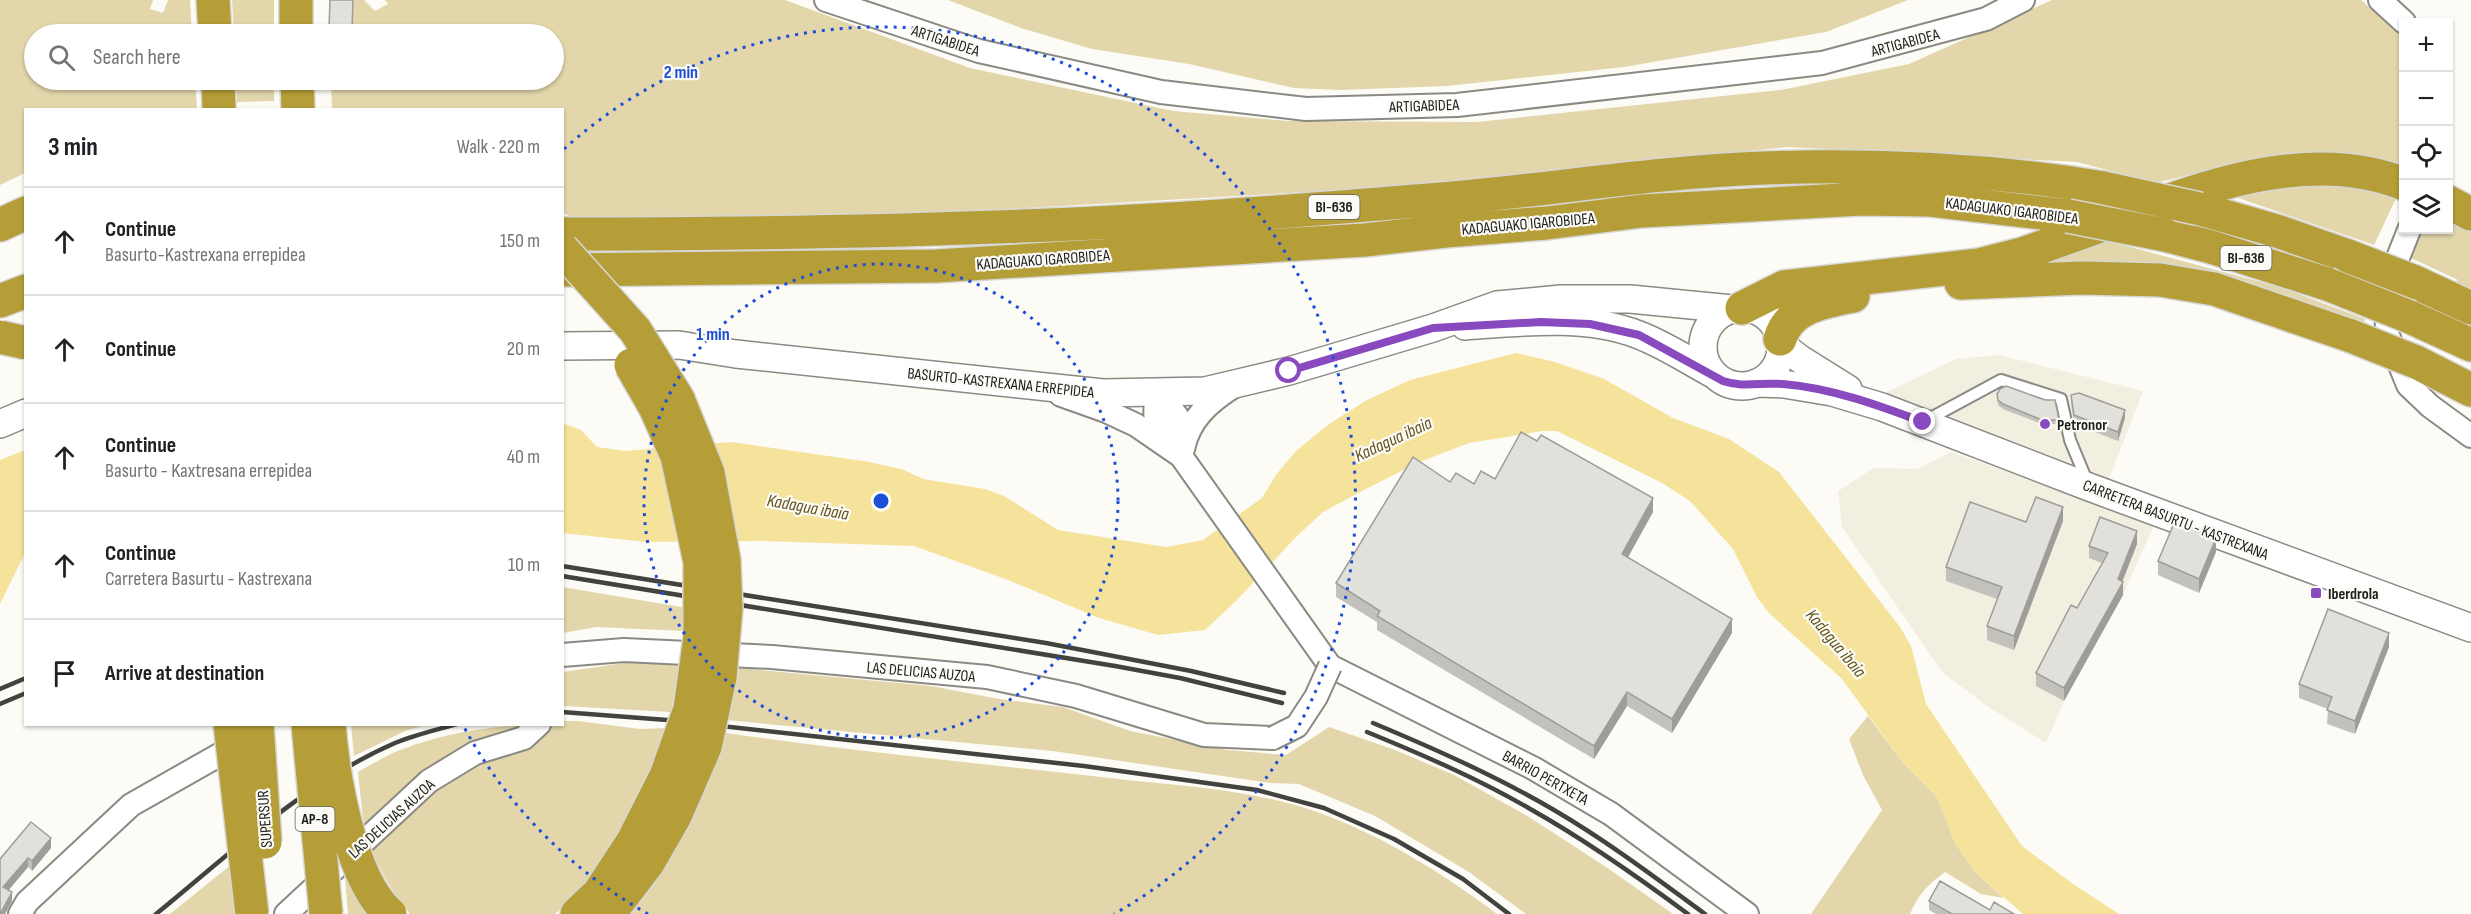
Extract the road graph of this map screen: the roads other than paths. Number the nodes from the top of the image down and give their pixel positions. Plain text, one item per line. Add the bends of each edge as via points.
1 (213, 0) edge
2 (296, 0) edge
3 (826, 0) edge
4 (2023, 0) edge
5 (2380, 0) edge
6 (2395, 0) edge
7 (2400, 18) edge
8 (2407, 18) edge
9 (214, 24) edge
10 (296, 24) edge
11 (2397, 181) edge
12 (24, 193) edge
13 (2453, 205) edge
14 (2471, 214) edge
15 (8, 215) edge
16 (564, 234) edge
17 (2407, 234) edge
18 (564, 251) edge
19 (564, 270) edge
20 (564, 282) edge
21 (24, 292) edge
22 (0, 301) edge
23 (1737, 308) junction
24 (2471, 308) edge
25 (1433, 328) junction
26 (24, 333) edge
27 (0, 336) edge
28 (24, 342) edge
29 (1781, 342) junction
30 (0, 343) edge
31 (2471, 345) edge
32 (564, 346) edge
33 (1713, 374) junction
34 (1025, 383) junction
35 (1238, 383) junction
36 (1756, 383) junction
37 (2471, 390) edge
38 (1159, 393) junction
39 (1882, 407) junction
40 (24, 414) edge
41 (1923, 422) junction
42 (0, 424) edge
43 (2471, 436) edge
44 (1162, 441) junction
45 (1182, 454) junction
46 (2089, 487) junction
47 (2471, 628) edge
48 (564, 655) edge
49 (1330, 666) junction
50 (230, 726) edge
51 (257, 726) edge
52 (268, 726) edge
53 (308, 726) edge
54 (329, 726) edge
55 (537, 726) edge
56 (600, 907) edge
57 (20, 914) edge
58 (252, 914) edge
59 (272, 914) edge
60 (286, 914) edge
61 (326, 914) edge
62 (390, 914) edge
63 (1747, 914) edge

1 - 9 highway
2 - 10 highway
3 - 4 street, ARTIGABIDEA via 979,51 1161,92 1306,109 1456,105 1822,63 1986,19
5 - 7 street
6 - 8 street
11 - 23 highway via 2359,172 2297,170 2226,182 2022,254 1968,266 1784,287
12 - 15 highway
13 - 14 highway
16 - 24 highway, KADAGUAKO IGAROBIDEA / BI-636, bridge via 785,234 1157,220 1420,201 1761,168 1898,166 2034,176 2200,209 2348,256
17 - 43 street via 2386,288 2387,333 2408,385
18 - 56 highway, bridge via 635,330 678,399 708,473 724,560 726,609 721,666 705,747 675,816 648,863
19 - 31 highway, KADAGUAKO IGAROBIDEA / BI-636, bridge via 936,266 1353,241 1642,211 1861,199 1930,200 2068,216 2211,247 2327,284
20 - 56 highway, bridge via 626,355 655,407 677,456 700,562 700,637 690,709 666,776
21 - 22 highway
23 - 25 street, BASURTO-KASTREXANA ERREPIDEA via 1630,299 1561,299 1497,305
23 - 29 street via 1764,315 1773,323
23 - 33 street via 1713,320 1703,339 1706,364
25 - 33 street, BASURTO-KASTREXANA ERREPIDEA via 1530,322 1590,324 1639,335
25 - 35 street, BASURTO-KASTREXANA ERREPIDEA
26 - 30 highway
27 - 28 highway, bridge
29 - 36 street via 1776,365
29 - 37 highway, bridge via 1784,326 1805,309 1870,292 1947,283 2082,278 2160,280 2214,289 2351,336
29 - 39 street via 1836,383
32 - 34 street, BASURTO-KASTREXANA ERREPIDEA via 679,345
33 - 36 street via 1735,385
34 - 38 street, BASURTO-KASTREXANA ERREPIDEA via 1103,393
34 - 44 street via 1106,411
35 - 38 street, BASURTO-KASTREXANA ERREPIDEA via 1205,391
35 - 45 street via 1213,399 1196,418 1185,437
36 - 39 street via 1813,389
38 - 44 street via 1155,417
38 - 45 street via 1177,416
39 - 41 street, CARRETERA BASURTU - KASTREXANA
40 - 42 street
41 - 46 street, CARRETERA BASURTU - KASTREXANA
41 - 46 lane via 2001,380 2061,399 2070,441
44 - 45 street
45 - 49 street
46 - 47 street, CARRETERA BASURTU - KASTREXANA
48 - 49 street, LAS DELICIAS AUZOA, bridge via 624,650 772,657 987,677 1076,696 1204,735 1273,738 1298,726
49 - 63 street, BARRIO PERTXETA via 1533,768 1611,814
50 - 58 highway, bridge
51 - 59 highway, SUPERSUR, bridge
52 - 57 street via 130,805 27,902
53 - 61 highway, AP-8, bridge
54 - 62 highway, bridge via 346,827 365,879
55 - 60 street, LAS DELICIAS AUZOA via 524,738 475,753 429,781

